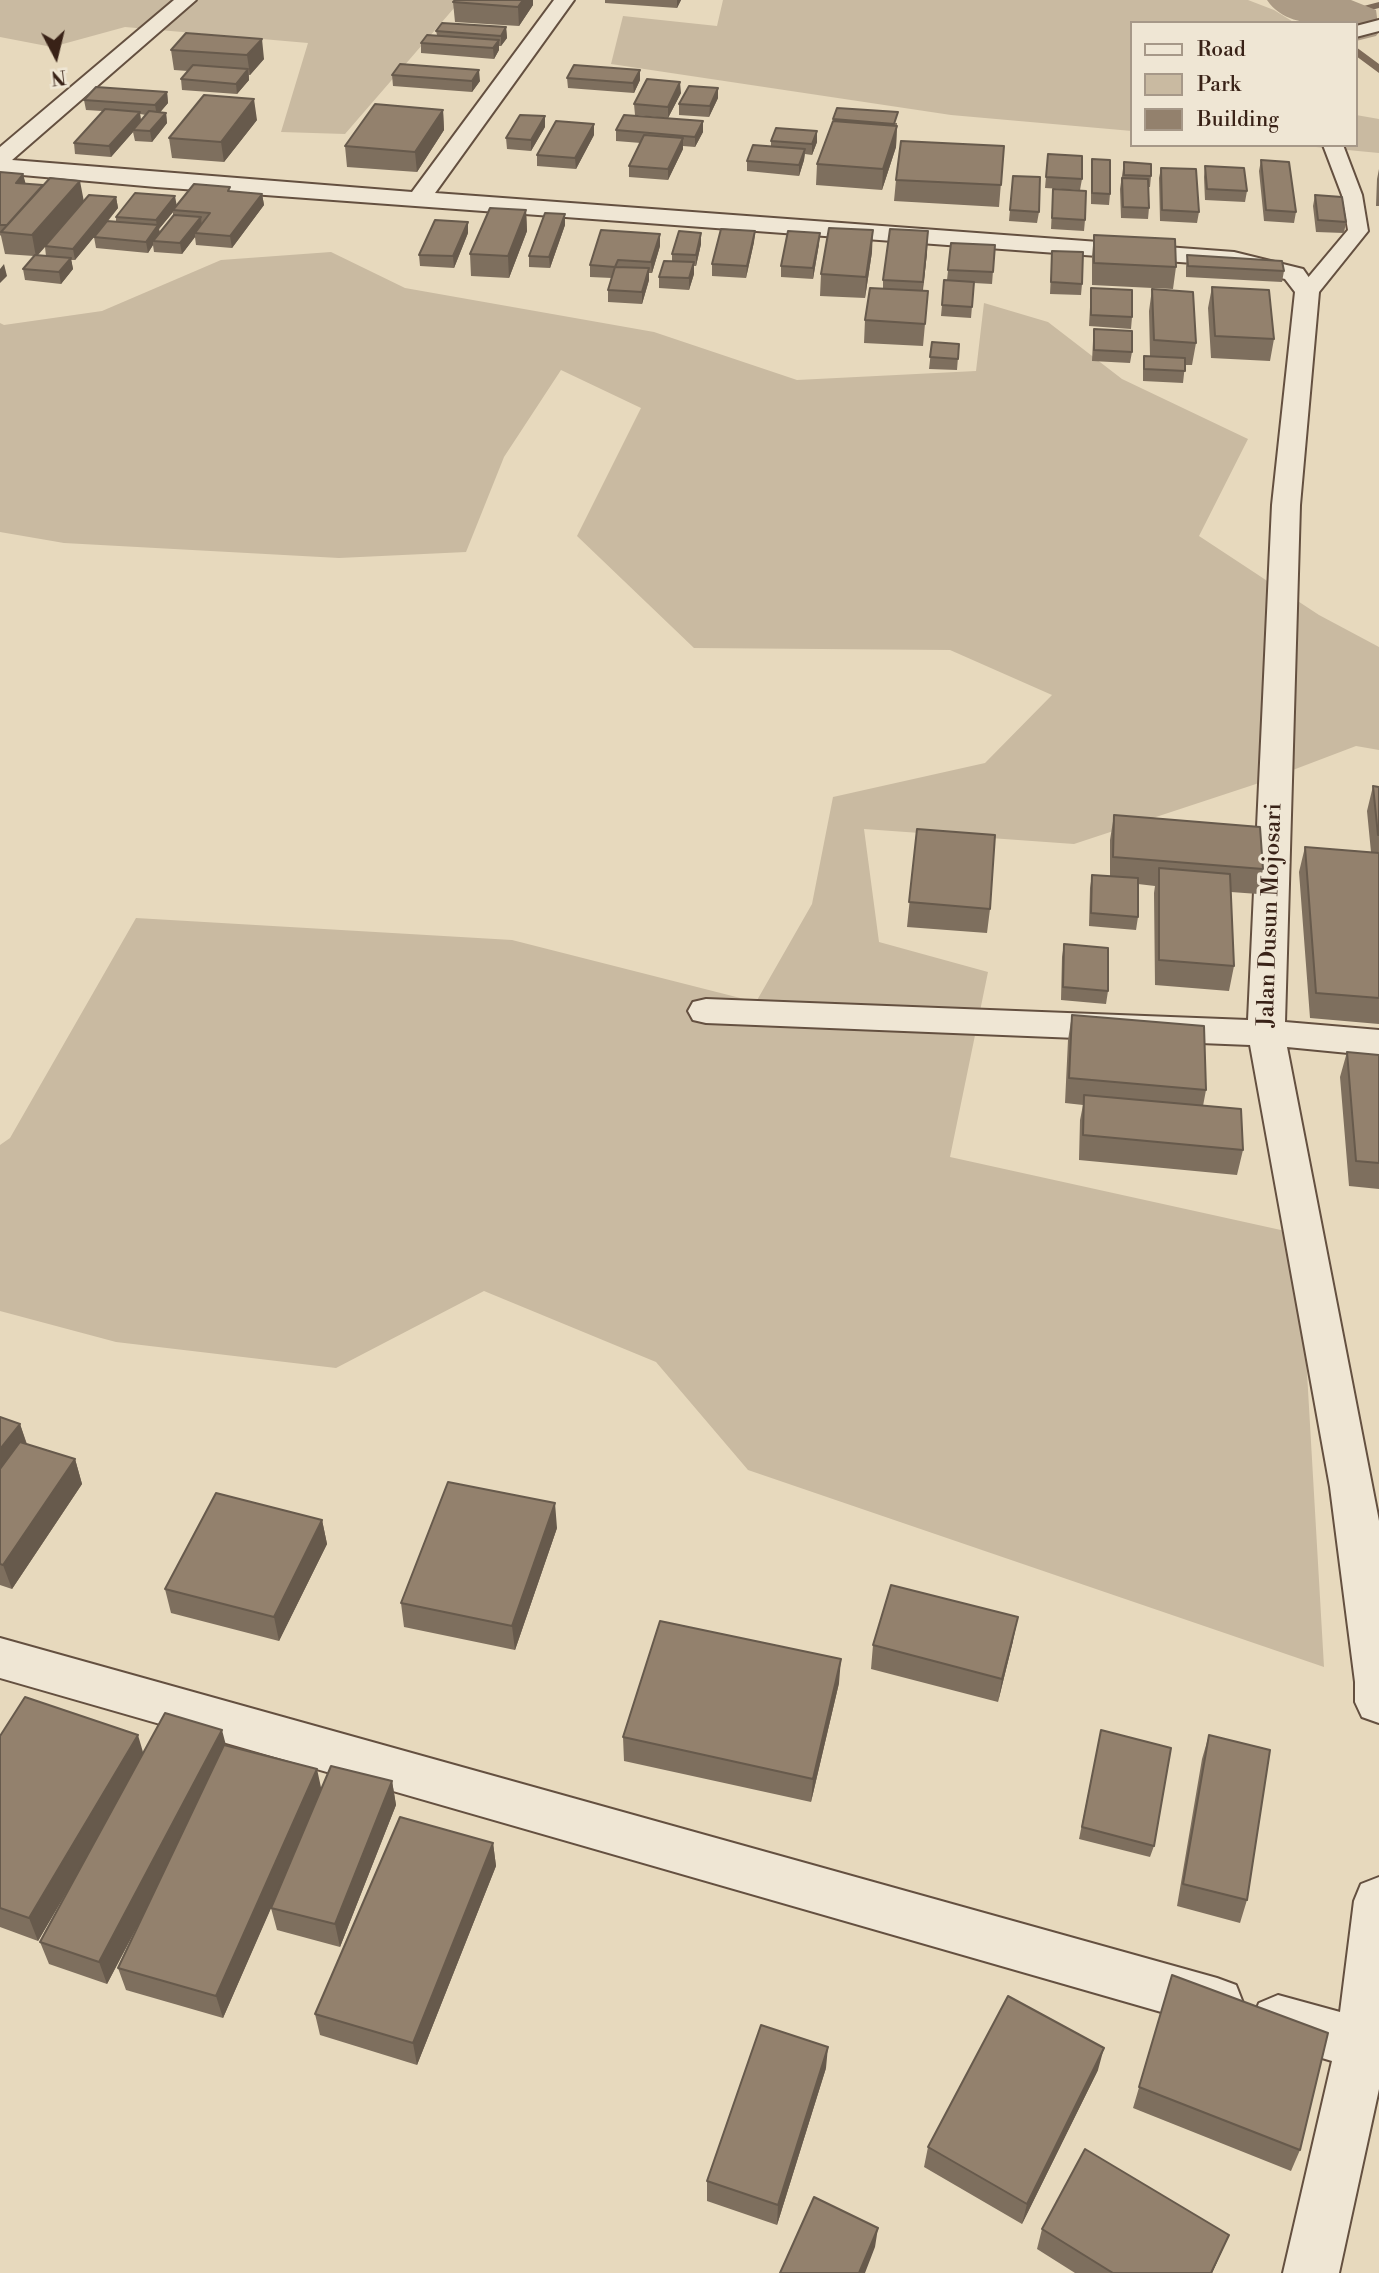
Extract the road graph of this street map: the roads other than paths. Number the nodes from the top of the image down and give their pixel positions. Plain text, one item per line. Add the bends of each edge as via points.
1 (186, 0) edge
2 (564, 0) edge
3 (1379, 25) edge
4 (1358, 31) edge
5 (1334, 147) edge
6 (0, 159) edge
7 (0, 166) edge
8 (419, 199) junction
9 (1306, 290) junction
10 (706, 1011) dead end
11 (1266, 1033) junction
12 (1379, 1043) edge
13 (0, 1658) edge
14 (1379, 1702) edge
15 (1379, 1901) edge
16 (1371, 2046) edge
17 (1311, 2273) edge

1 - 6 street
2 - 8 street
3 - 4 lane
5 - 9 lane via 1352,194 1359,231
7 - 8 street
8 - 9 street via 1234,260 1294,274
9 - 11 street, Jalan Dusun Mojosari via 1286,505
10 - 11 street
11 - 12 street
11 - 14 street, Jalan Dusun Mojosari via 1352,1487
13 - 16 street
15 - 16 street
16 - 17 street

